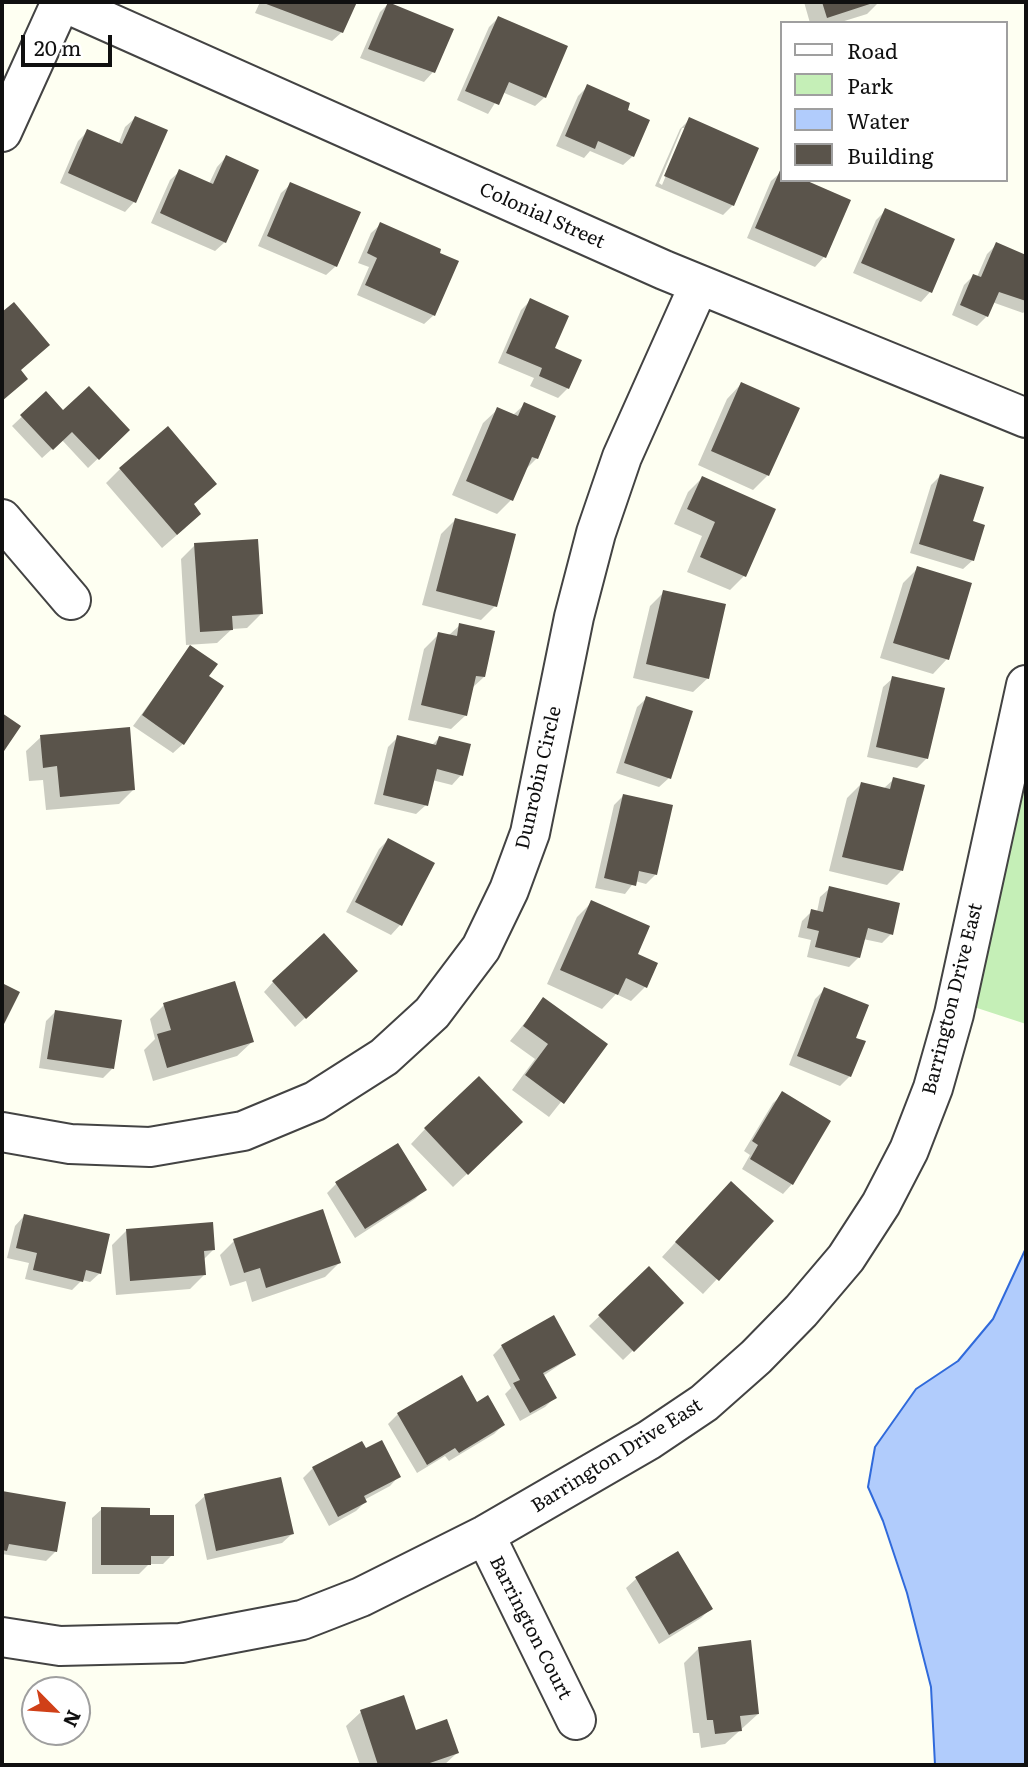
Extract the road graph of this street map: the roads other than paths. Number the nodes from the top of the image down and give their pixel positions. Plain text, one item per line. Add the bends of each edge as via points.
1 (62, 2) edge
2 (2, 132) edge
3 (699, 285) junction
4 (1026, 418) edge
5 (2, 519) edge
6 (71, 600) dead end
7 (1026, 685) edge
8 (2, 1132) edge
9 (485, 1535) junction
10 (2, 1637) edge
11 (576, 1720) dead end

1 - 2 street
1 - 3 street, Colonial Street
3 - 4 street, Colonial Street
3 - 8 street, Dunrobin Circle via 622,457 596,533 530,833 481,948 432,1013 384,1057 315,1101 243,1131 150,1147 70,1144
5 - 6 street
7 - 9 street, Barrington Drive East via 954,1014 933,1088 881,1204 846,1258 801,1311 704,1403
9 - 10 street, Barrington Drive East via 361,1597 302,1620 244,1633 120,1646 60,1646
9 - 11 street, Barrington Court

